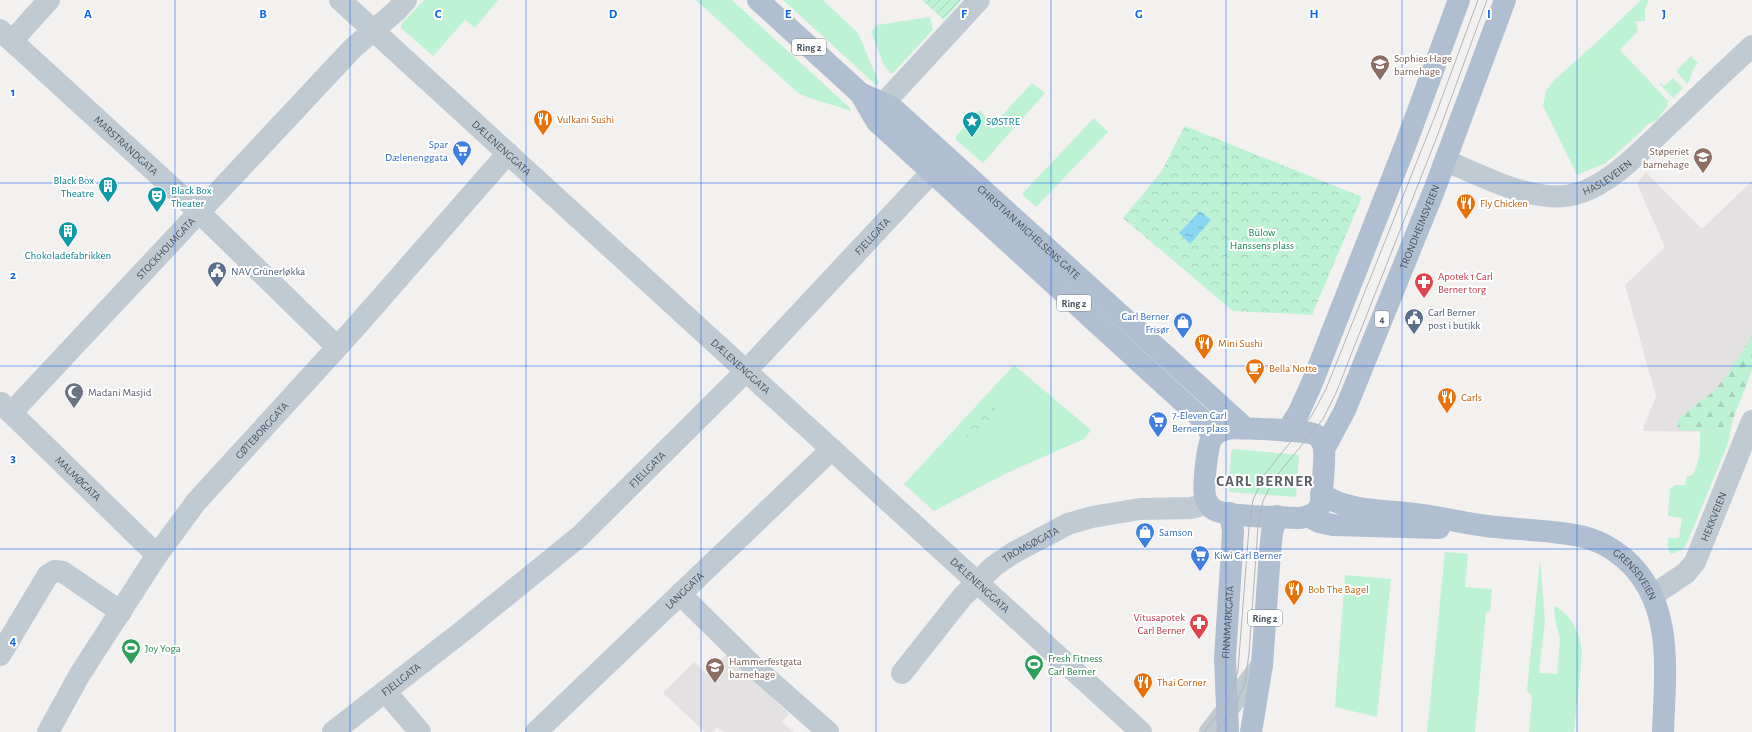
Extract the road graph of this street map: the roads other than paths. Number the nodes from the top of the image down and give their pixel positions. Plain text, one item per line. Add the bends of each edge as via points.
1 (49, 0) edge
2 (340, 0) edge
3 (406, 0) edge
4 (758, 0) edge
5 (979, 0) edge
6 (1459, 0) edge
7 (1505, 0) edge
8 (374, 31) junction
9 (6, 36) edge
10 (1752, 46) edge
11 (878, 109) junction
12 (508, 154) junction
13 (1446, 161) junction
14 (931, 173) junction
15 (199, 212) junction
16 (337, 347) junction
17 (746, 371) junction
18 (5, 408) edge
19 (1752, 421) edge
20 (1245, 428) junction
21 (1287, 431) junction
22 (1212, 437) junction
23 (1324, 449) junction
24 (832, 450) junction
25 (1321, 494) junction
26 (1208, 503) junction
27 (1230, 513) junction
28 (1277, 516) junction
29 (1308, 516) junction
30 (1484, 526) junction
31 (157, 555) junction
32 (977, 582) junction
33 (680, 594) junction
34 (1653, 595) junction
35 (121, 612) junction
36 (0, 655) edge
37 (1262, 665) junction
38 (902, 673) dead end
39 (385, 691) junction
40 (1227, 722) edge
41 (48, 732) edge
42 (333, 732) edge
43 (420, 732) edge
44 (536, 732) edge
45 (828, 732) edge
46 (1141, 732) edge
47 (1210, 732) edge
48 (1251, 732) edge
49 (1663, 732) edge

1 - 9 street
2 - 8 street, DÆLENENGGATA
3 - 8 street, STOCKHOLMGATA
4 - 11 main road, CHRISTIAN MICHELSENS GATE / Ring 2
5 - 11 street
6 - 21 main road via 1312,383
7 - 13 main road, TRONDHEIMSVEIEN / 4
8 - 12 street, DÆLENENGGATA
8 - 15 street, STOCKHOLMGATA via 354,47
9 - 15 street, MARSTRANDGATA
10 - 13 street, HASLEVEIEN via 1624,166 1589,189 1553,197 1525,192
11 - 14 main road, CHRISTIAN MICHELSENS GATE / Ring 2 via 877,122
11 - 20 main road, CHRISTIAN MICHELSENS GATE / Ring 2 via 897,112
12 - 16 street, GØTEBORGGATA
12 - 17 street, DÆLENENGGATA
13 - 23 main road, TRONDHEIMSVEIEN / 4 via 1345,410
14 - 17 street, FJELLGATA
14 - 22 main road, CHRISTIAN MICHELSENS GATE / Ring 2 via 1205,422
15 - 16 street, MARSTRANDGATA
15 - 18 street, STOCKHOLMGATA
16 - 31 street, GØTEBORGGATA via 196,502
17 - 24 street, DÆLENENGGATA
17 - 39 street, FJELLGATA via 580,536 460,634
18 - 31 street, MALMØGATA
19 - 34 street, HEKKVEIEN via 1695,562 1686,573
20 - 21 main road
20 - 22 main road via 1224,429
21 - 23 main road via 1308,433 1320,438
22 - 26 main road via 1208,446 1205,490
23 - 25 main road
24 - 32 street, DÆLENENGGATA
24 - 33 street, LANGGATA
25 - 29 main road via 1318,509
25 - 30 main road, GRENSEVEIEN via 1352,507 1424,515
26 - 27 main road via 1216,511
26 - 32 street, TROMSØGATA via 1192,508 1118,512 1068,524 1013,553
27 - 28 main road
27 - 40 main road, FINNMARKGATA via 1233,531 1225,658
28 - 29 main road
28 - 37 main road, Ring 2 via 1272,532
29 - 30 main road, GRENSEVEIEN via 1333,525 1428,529
30 - 34 main road, GRENSEVEIEN via 1560,533 1598,542 1633,566
31 - 35 street, GØTEBORGGATA
32 - 38 street, TROMSØGATA
32 - 46 street, DÆLENENGGATA
33 - 44 street, LANGGATA
33 - 45 street via 752,665
34 - 49 main road, GRENSEVEIEN via 1660,614 1666,653
35 - 36 street via 64,572 55,571 48,575
35 - 41 street, GØTEBORGGATA via 80,674
37 - 40 street via 1241,693
37 - 48 main road, Ring 2
39 - 42 street, FJELLGATA
39 - 43 street
40 - 47 street

